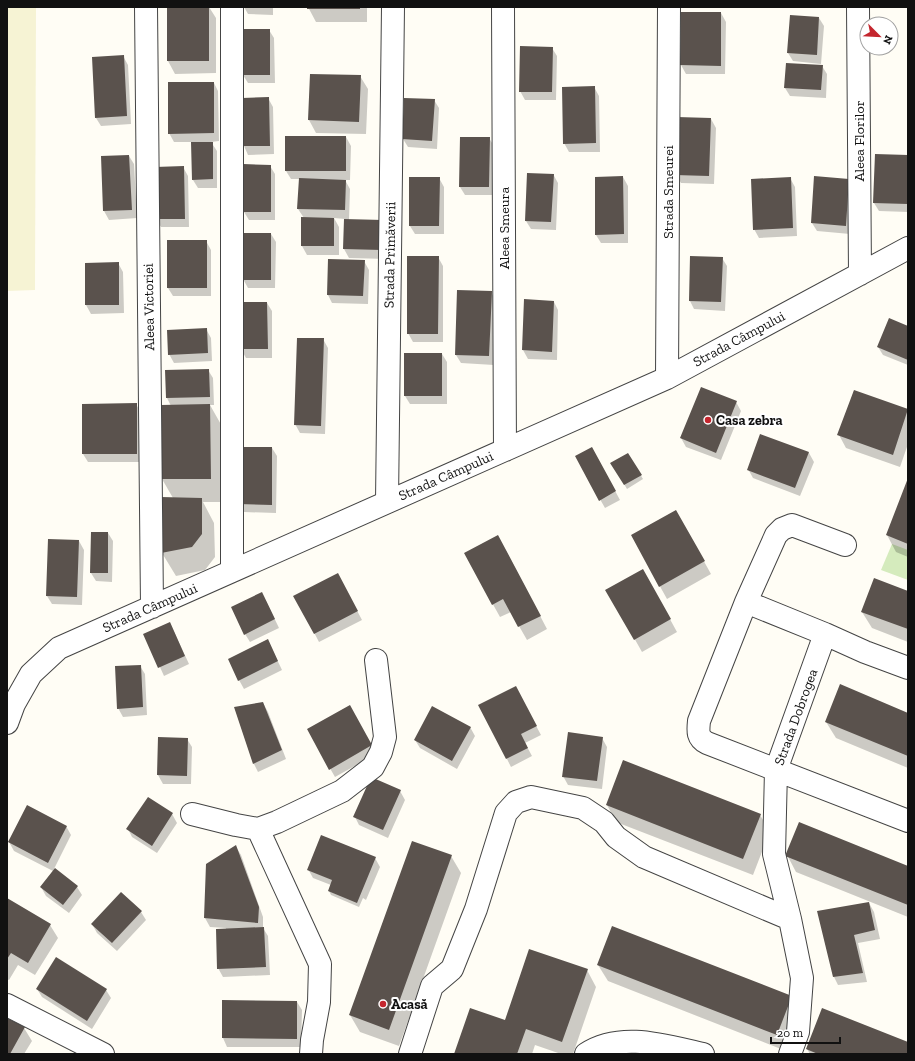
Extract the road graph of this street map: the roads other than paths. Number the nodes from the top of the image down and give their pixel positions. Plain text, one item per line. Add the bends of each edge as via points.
1 (146, 7) edge
2 (232, 7) edge
3 (393, 7) edge
4 (503, 7) edge
5 (669, 7) edge
6 (858, 7) edge
7 (908, 248) edge
8 (860, 274) junction
9 (667, 378) junction
10 (505, 450) junction
11 (387, 502) junction
12 (845, 545) dead end
13 (232, 571) junction
14 (746, 602) junction
15 (152, 607) junction
16 (826, 634) junction
17 (376, 660) dead end
18 (908, 668) edge
19 (7, 723) edge
20 (776, 770) junction
21 (192, 814) dead end
22 (908, 821) edge
23 (258, 829) junction
24 (790, 919) junction
25 (7, 1005) edge
26 (103, 1054) edge
27 (311, 1054) edge
28 (410, 1054) edge
29 (586, 1054) edge
30 (703, 1054) edge
31 (790, 1054) edge

1 - 15 street, Aleea Victoriei
2 - 13 street
3 - 11 street, Strada Primăverii
4 - 10 street, Aleea Smeura
5 - 9 street, Strada Smeurei
6 - 8 street, Aleea Florilor
7 - 8 street, Strada Câmpului
8 - 9 street, Strada Câmpului
9 - 10 street, Strada Câmpului
10 - 11 street, Strada Câmpului
11 - 13 street, Strada Câmpului
12 - 14 street via 797,526 782,529 776,535
13 - 15 street, Strada Câmpului
14 - 16 street
14 - 20 street via 699,720 698,735 707,743
15 - 19 street, Strada Câmpului via 59,648 31,674 14,704
16 - 18 street
16 - 20 street, Strada Dobrogea
17 - 23 street via 385,737 373,767 342,791
20 - 22 street
20 - 24 street, Strada Dobrogea via 774,854
21 - 23 street
23 - 27 street via 320,964 319,1002
24 - 28 street via 644,857 616,837 604,822 582,808 531,797 516,802 506,813 476,910 452,969 432,986
24 - 31 street, Strada Dobrogea via 802,978 798,1032
25 - 26 street
29 - 30 street via 615,1042 636,1041

